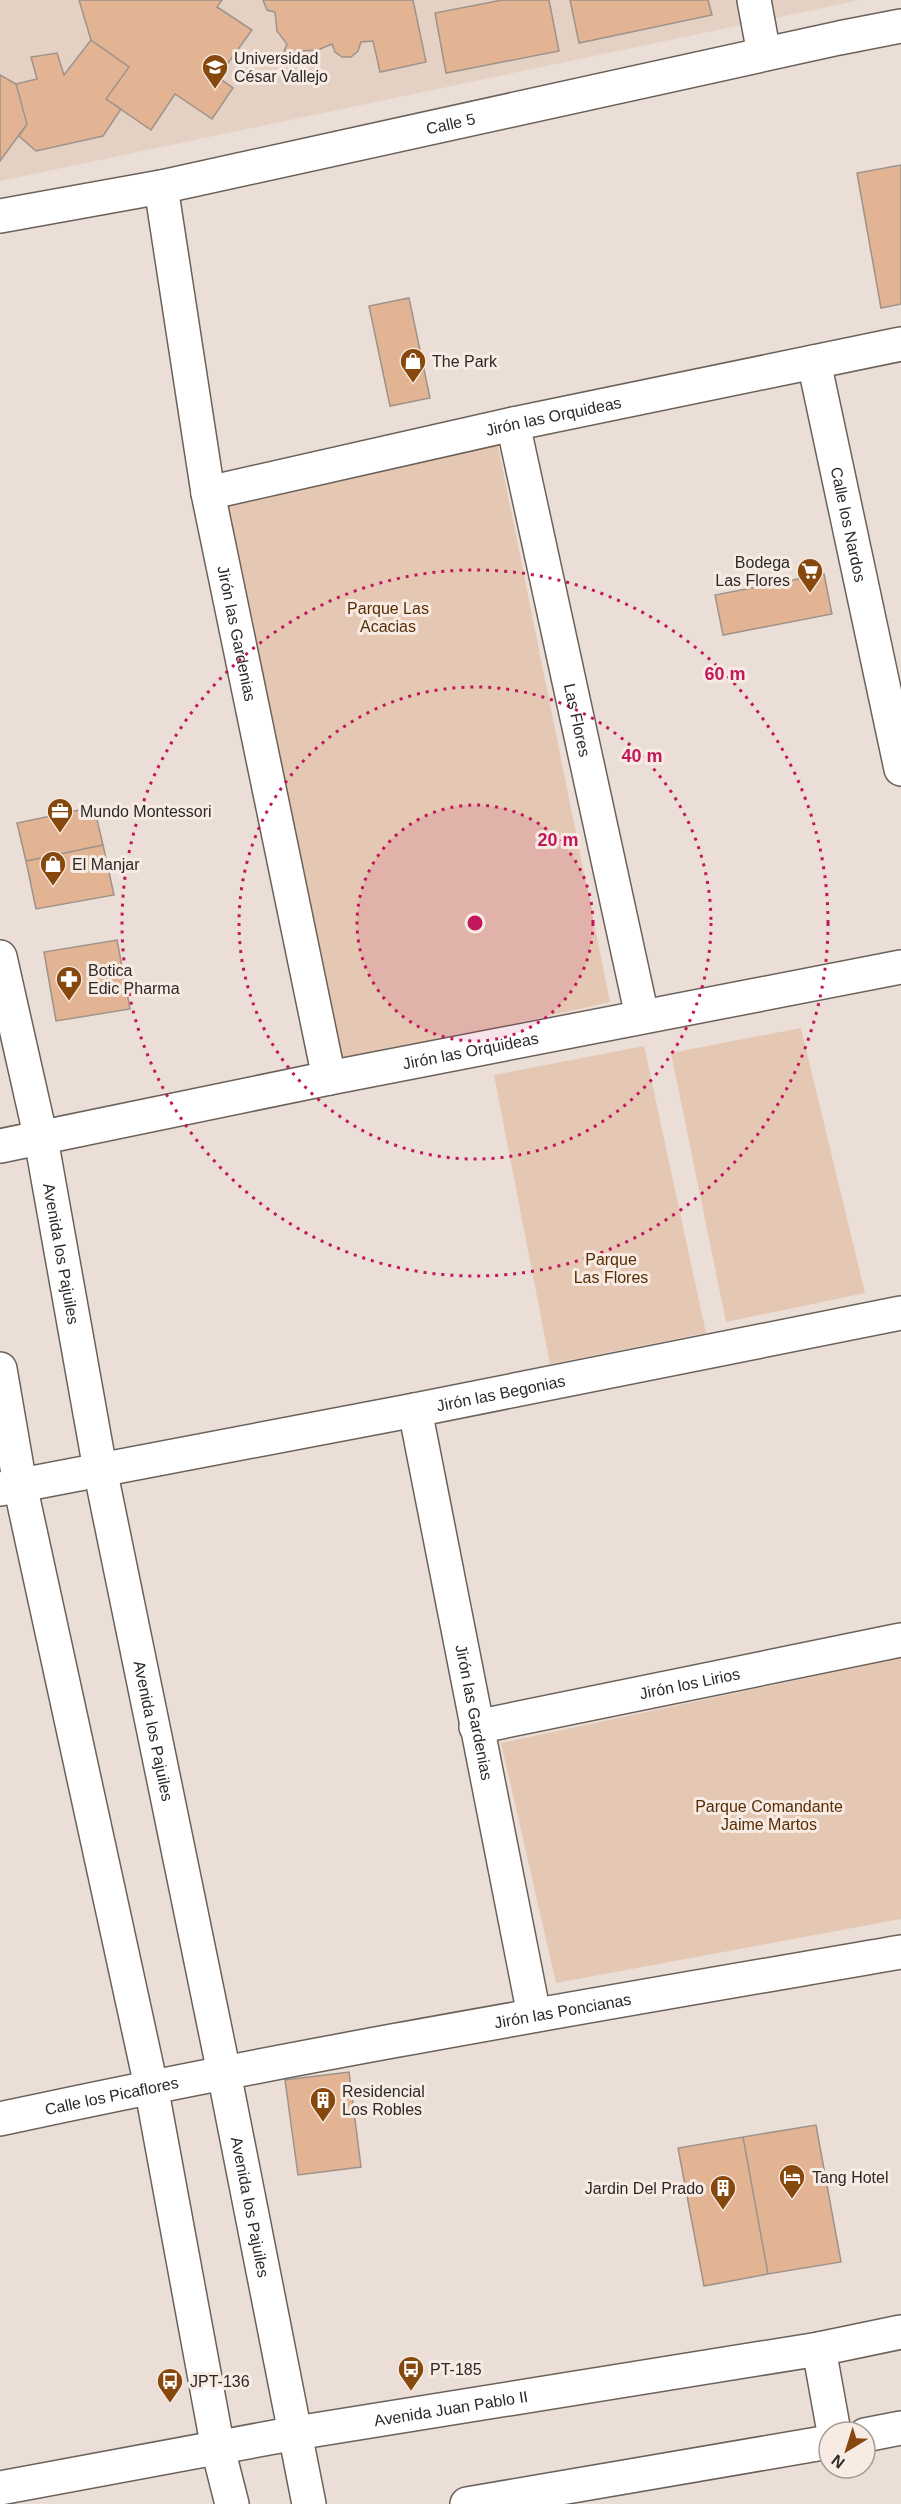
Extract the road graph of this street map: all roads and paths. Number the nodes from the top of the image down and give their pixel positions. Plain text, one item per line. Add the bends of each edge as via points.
1 (754, 0) edge
2 (901, 26) edge
3 (764, 54) junction
4 (161, 187) junction
5 (0, 216) edge
6 (901, 344) edge
7 (814, 362) junction
8 (513, 423) junction
9 (208, 493) junction
10 (893, 684) edge
11 (901, 769) edge
12 (0, 957) edge
13 (901, 967) edge
14 (642, 1016) junction
15 (329, 1078) junction
16 (41, 1139) junction
17 (0, 1146) edge
18 (901, 1313) edge
19 (0, 1369) edge
20 (415, 1410) junction
21 (100, 1469) junction
22 (10, 1487) edge
23 (901, 1640) edge
24 (476, 1727) junction
25 (901, 1952) edge
26 (534, 2015) junction
27 (224, 2073) junction
28 (151, 2086) junction
29 (0, 2119) edge
30 (901, 2332) edge
31 (819, 2349) junction
32 (832, 2420) edge
33 (901, 2428) edge
34 (296, 2433) junction
35 (877, 2433) edge
36 (817, 2444) edge
37 (218, 2449) junction
38 (0, 2488) edge
39 (232, 2504) edge
40 (309, 2504) edge
41 (467, 2504) edge

1 - 3 street
2 - 3 street, Calle 5
3 - 4 street, Calle 5
4 - 5 street, Calle 5
4 - 9 street, Jirón las Gardenias
6 - 7 street, Jirón las Orquideas
7 - 8 street, Jirón las Orquideas
7 - 10 street, Calle los Nardos
8 - 9 street, Jirón las Orquideas
8 - 14 street, Las Flores
9 - 15 street, Jirón las Gardenias
10 - 11 street, Calle los Nardos
12 - 16 street, Avenida los Pajuiles
13 - 14 street, Jirón las Orquideas
14 - 15 street, Jirón las Orquideas
15 - 16 street, Jirón las Orquideas
16 - 17 street, Jirón las Orquideas
16 - 21 street, Avenida los Pajuiles
18 - 20 street, Jirón las Begonias
19 - 22 street
20 - 21 street, Jirón las Begonias
20 - 24 street, Jirón las Gardenias
21 - 22 street, Jirón las Begonias
21 - 27 street, Avenida los Pajuiles
22 - 28 street
23 - 24 street, Jirón los Lirios
24 - 26 street, Jirón las Gardenias
25 - 26 street, Jirón las Poncianas
26 - 27 street, Jirón las Poncianas
27 - 28 street, Calle los Picaflores
27 - 34 street, Avenida los Pajuiles
28 - 29 street, Calle los Picaflores
28 - 37 street
30 - 31 street, Avenida Juan Pablo II
31 - 32 street
31 - 34 street, Avenida Juan Pablo II
33 - 35 street
34 - 37 street, Avenida Juan Pablo II
34 - 40 street, Avenida los Pajuiles
36 - 41 street
37 - 38 street, Avenida Juan Pablo II
37 - 39 street

